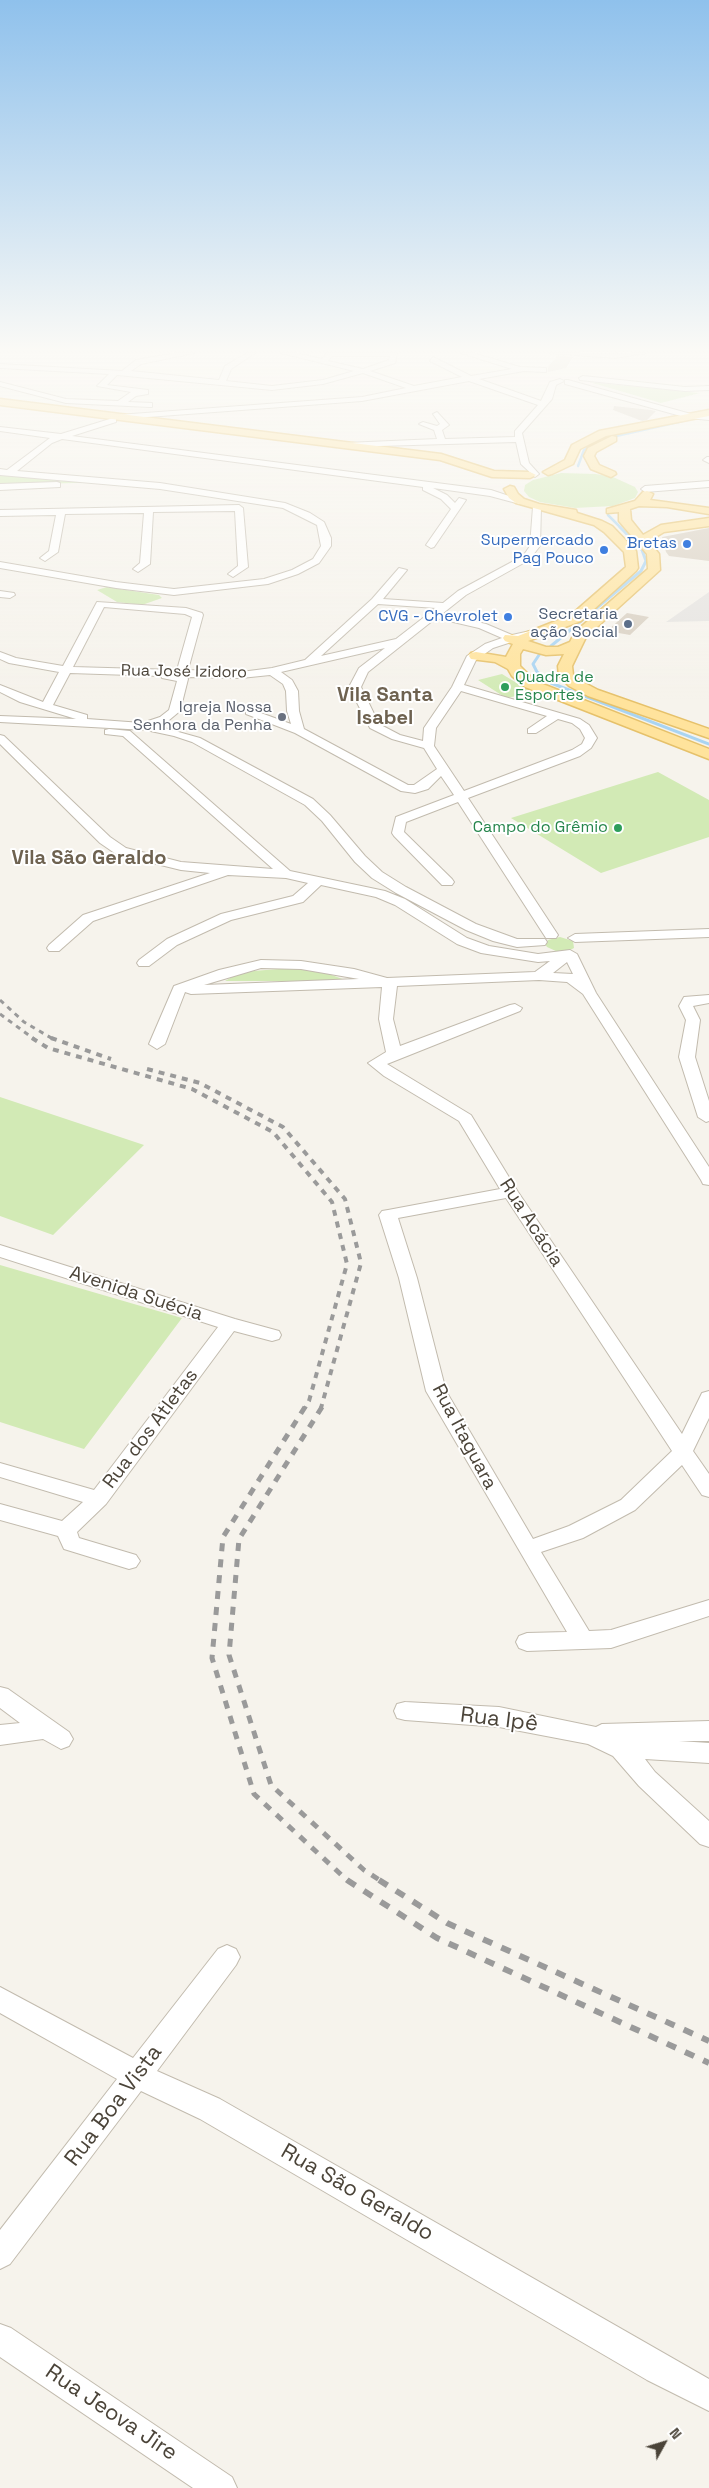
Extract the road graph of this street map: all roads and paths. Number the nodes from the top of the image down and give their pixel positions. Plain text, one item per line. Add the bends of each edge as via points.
1 (14, 469) edge
2 (237, 469) edge
3 (284, 469) edge
4 (305, 469) edge
5 (466, 469) edge
6 (481, 469) edge
7 (529, 469) edge
8 (554, 469) edge
9 (600, 469) edge
10 (0, 472) edge
11 (10, 472) junction
12 (278, 472) junction
13 (548, 472) junction
14 (533, 474) junction
15 (132, 482) junction
16 (403, 482) junction
17 (709, 484) edge
18 (0, 487) edge
19 (469, 490) junction
20 (510, 490) junction
21 (646, 491) junction
22 (491, 493) junction
23 (520, 501) junction
24 (639, 503) junction
25 (709, 506) edge
26 (537, 507) junction
27 (456, 509) junction
28 (624, 509) junction
29 (149, 510) junction
30 (558, 511) junction
31 (709, 511) edge
32 (61, 512) junction
33 (0, 514) edge
34 (709, 522) edge
35 (431, 544) dead end
36 (646, 544) junction
37 (45, 558) dead end
38 (0, 565) edge
39 (138, 569) dead end
40 (402, 570) dead end
41 (233, 574) dead end
42 (68, 577) junction
43 (98, 582) junction
44 (174, 592) junction
45 (91, 594) junction
46 (376, 601) junction
47 (445, 606) junction
48 (160, 609) junction
49 (434, 615) junction
50 (397, 642) junction
51 (519, 643) junction
52 (574, 645) junction
53 (0, 655) edge
54 (474, 658) junction
55 (308, 662) junction
56 (513, 666) junction
57 (272, 671) junction
58 (64, 672) junction
59 (182, 673) junction
60 (458, 687) junction
61 (0, 688) edge
62 (47, 706) junction
63 (66, 711) junction
64 (250, 712) dead end
65 (557, 715) junction
66 (0, 719) edge
67 (51, 721) junction
68 (98, 724) junction
69 (0, 726) edge
70 (146, 727) junction
71 (299, 731) junction
72 (532, 731) dead end
73 (126, 734) junction
74 (709, 734) edge
75 (0, 738) edge
76 (428, 746) junction
77 (709, 754) edge
78 (445, 770) junction
79 (462, 795) junction
80 (181, 866) junction
81 (228, 871) junction
82 (286, 874) junction
83 (318, 881) junction
84 (447, 882) dead end
85 (178, 889) junction
86 (709, 934) edge
87 (709, 945) edge
88 (544, 947) junction
89 (54, 948) dead end
90 (571, 950) junction
91 (144, 964) dead end
92 (554, 965) junction
93 (224, 973) junction
94 (508, 976) junction
95 (539, 976) junction
96 (571, 978) junction
97 (390, 983) junction
98 (179, 989) junction
99 (219, 990) junction
100 (589, 993) junction
101 (709, 999) edge
102 (515, 1008) dead end
103 (157, 1044) dead end
104 (394, 1054) junction
105 (706, 1117) dead end
106 (709, 1180) edge
107 (510, 1192) junction
108 (0, 1251) edge
109 (230, 1324) junction
110 (272, 1335) dead end
111 (709, 1398) edge
112 (683, 1452) junction
113 (0, 1470) edge
114 (709, 1490) edge
115 (99, 1499) junction
116 (0, 1512) edge
117 (66, 1530) junction
118 (529, 1548) junction
119 (129, 1561) dead end
120 (709, 1608) edge
121 (583, 1640) junction
122 (527, 1642) dead end
123 (0, 1696) edge
124 (405, 1711) dead end
125 (709, 1732) edge
126 (0, 1735) edge
127 (608, 1739) junction
128 (709, 1753) edge
129 (709, 1836) edge
130 (226, 1957) dead end
131 (0, 1999) edge
132 (138, 2076) junction
133 (0, 2254) edge
134 (0, 2339) edge
135 (709, 2396) edge
136 (221, 2488) edge

1 - 11 street
2 - 12 street
3 - 12 street
4 - 16 street
5 - 20 main road
6 - 14 main road via 503,476
7 - 14 street
8 - 13 main road
9 - 13 main road via 610,474
10 - 11 street
11 - 15 street
12 - 16 street
13 - 14 main road
14 - 20 main road via 520,479
15 - 18 street
15 - 44 street via 285,506 308,515 321,524 325,532 326,546 316,561 295,572 265,582
16 - 19 street
16 - 27 street via 422,486 444,497
17 - 21 street
19 - 22 street
19 - 27 street
20 - 22 street
20 - 23 main road
21 - 24 main road via 645,499
21 - 25 main road via 668,501
22 - 23 street
23 - 26 main road
24 - 28 main road
24 - 31 main road
26 - 30 main road
26 - 47 street via 535,546 526,558 462,593
27 - 35 street
28 - 30 main road via 582,513
28 - 36 main road via 625,521
29 - 32 street
29 - 39 street via 145,564
29 - 41 street via 239,508 242,567
30 - 51 main road via 592,520 608,529 630,551 632,568 576,618 535,631
32 - 33 street
32 - 37 street via 53,552
34 - 36 main road via 661,529 648,536
36 - 52 main road via 654,557 654,570 586,628
38 - 42 street
40 - 46 street
42 - 43 street
42 - 45 street
43 - 44 street
43 - 45 street
44 - 48 street
45 - 48 street
45 - 58 street
46 - 47 street
46 - 55 street
47 - 49 street
48 - 59 street via 198,615
49 - 50 street
49 - 51 street via 482,626
50 - 55 street, Rua José Izidoro
50 - 76 street via 362,670 355,687 374,726 396,737
51 - 52 main road via 546,651 560,651
51 - 54 street
51 - 56 main road via 513,654
52 - 74 main road via 565,666 566,676 574,683
53 - 58 street, Rua José Izidoro
54 - 56 main road via 498,658
54 - 60 street
55 - 57 street, Rua José Izidoro
56 - 77 main road via 530,684
57 - 59 street, Rua José Izidoro via 241,675
57 - 71 street via 288,682
58 - 59 street, Rua José Izidoro
58 - 62 street
58 - 70 street via 178,676 183,679 174,711
60 - 65 street
60 - 76 street via 430,728
61 - 62 street via 24,700
62 - 63 street
63 - 67 street via 67,714
63 - 68 street
64 - 71 street
65 - 72 street
65 - 79 street via 585,727 591,738 587,746 576,753
66 - 67 street
67 - 68 street
68 - 69 street
68 - 70 street
68 - 73 street
70 - 73 street
70 - 88 street via 196,740 309,802 360,859 377,875 401,890 498,938
71 - 78 street via 405,788 424,786
73 - 82 street
75 - 80 street via 105,840 121,851
76 - 78 street
78 - 79 street
79 - 84 street via 400,820 398,833
79 - 88 street
80 - 81 street
80 - 85 street
81 - 82 street
81 - 85 street
82 - 83 street
83 - 88 street via 380,894 400,902 462,941 486,950
83 - 91 street via 298,899 226,917 172,942
85 - 89 street via 88,918
86 - 90 street
87 - 90 street
88 - 90 street
88 - 90 street via 564,935
88 - 92 street
88 - 94 street
90 - 92 street
90 - 100 street
92 - 95 street
92 - 96 street
93 - 97 street via 261,964 302,966 354,973
93 - 98 street
93 - 99 street via 216,983
94 - 95 street
94 - 97 street
95 - 96 street
96 - 100 street
97 - 99 street
97 - 104 street via 386,1019
98 - 99 street
98 - 103 street
100 - 106 street
101 - 105 street via 689,1000 686,1006 693,1020 687,1057
102 - 104 street
104 - 107 street, Rua Acácia via 376,1063 465,1118
107 - 112 street, Rua Acácia
107 - 118 street, Rua Itaguara via 388,1216 408,1278 436,1391
108 - 109 street, Avenida Suécia
109 - 110 street, Avenida Suécia
109 - 115 street, Rua dos Atletas
111 - 112 street
112 - 114 street, Rua Acácia
112 - 118 street via 628,1505 576,1532
113 - 115 street
115 - 117 street, Rua dos Atletas
116 - 117 street
117 - 119 street via 71,1543
118 - 121 street, Rua Itaguara
120 - 121 street via 612,1639
121 - 122 street
123 - 126 street via 54,1734
124 - 127 street, Rua Ipê via 499,1717
125 - 127 street
127 - 128 street
127 - 129 street
130 - 132 street, Rua Boa Vista
131 - 132 street, Rua São Geraldo
132 - 133 street, Rua Boa Vista
132 - 135 street, Rua São Geraldo via 210,2109
134 - 136 street, Rua Jeova Jire

